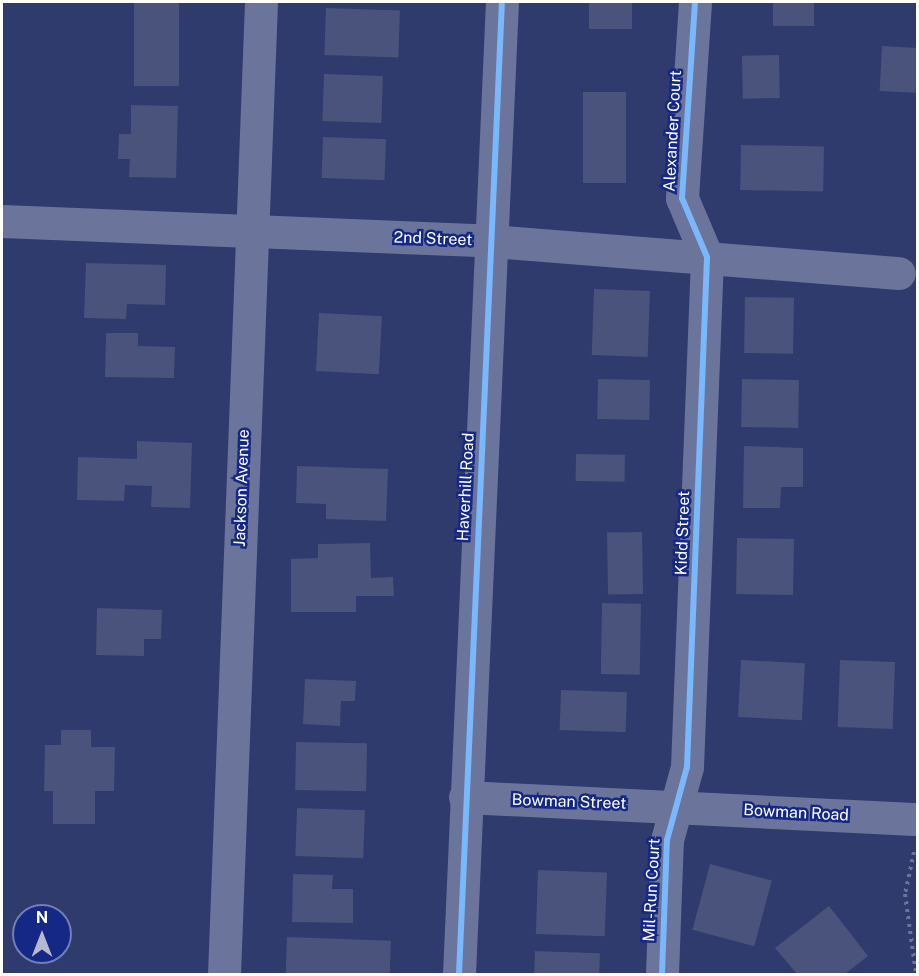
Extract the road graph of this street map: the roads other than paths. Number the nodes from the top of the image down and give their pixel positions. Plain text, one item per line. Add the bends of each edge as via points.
1 (261, 2) edge
2 (502, 2) edge
3 (695, 2) edge
4 (2, 221) edge
5 (252, 232) junction
6 (491, 241) junction
7 (707, 257) junction
8 (899, 273) dead end
9 (465, 797) junction
10 (674, 807) junction
11 (918, 819) edge
12 (224, 975) edge
13 (459, 975) edge
14 (662, 975) edge

1 - 5 street, Jackson Avenue
2 - 6 street, Haverhill Road
3 - 7 street, Alexander Court via 682,198
4 - 5 street, 2nd Street
5 - 6 street, 2nd Street
5 - 12 street, Jackson Avenue
6 - 7 street, 2nd Street
6 - 9 street, Haverhill Road
7 - 8 street, 2nd Street
7 - 10 street, Kidd Street via 687,767
9 - 10 street, Bowman Street
9 - 13 street, Haverhill Road
10 - 11 street, Bowman Road
10 - 14 street, Mil-Run Court via 667,840

